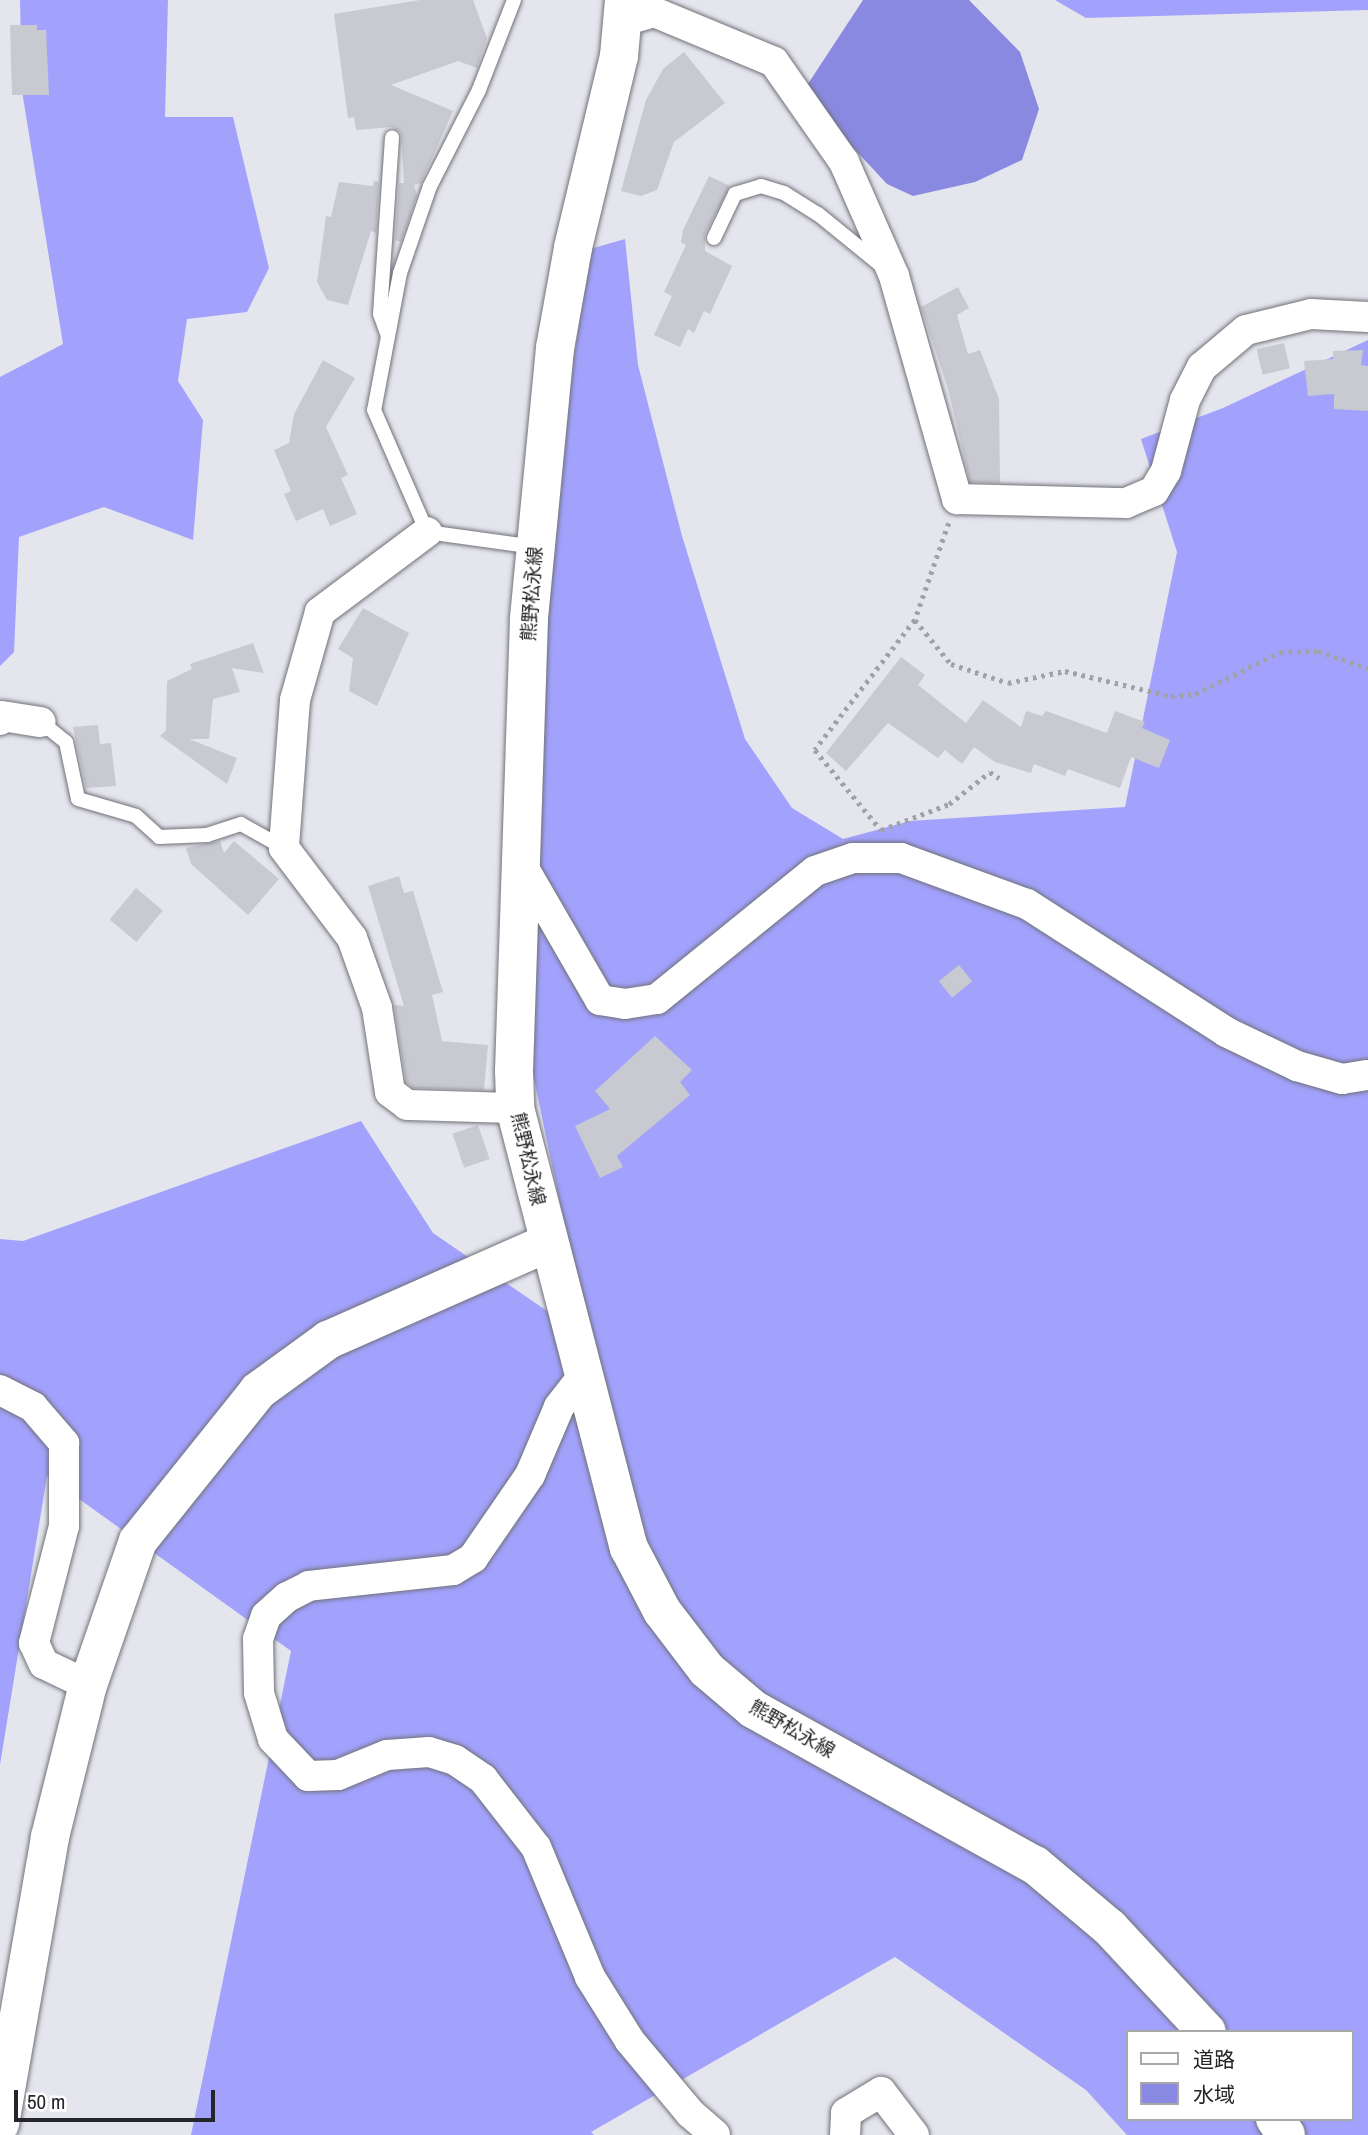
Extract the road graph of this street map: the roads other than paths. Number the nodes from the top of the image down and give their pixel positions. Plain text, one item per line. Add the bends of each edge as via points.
1 (514, 0) edge
2 (623, 11) edge
3 (392, 137) dead end
4 (714, 238) dead end
5 (894, 276) junction
6 (1368, 317) edge
7 (388, 337) junction
8 (427, 532) junction
9 (536, 547) junction
10 (0, 720) edge
11 (41, 722) joint
12 (285, 848) junction
13 (522, 865) junction
14 (1368, 1075) edge
15 (515, 1108) junction
16 (548, 1243) junction
17 (583, 1376) junction
18 (0, 1390) edge
19 (88, 1685) junction
20 (1206, 2030) edge
21 (0, 2124) edge
22 (715, 2135) edge
23 (845, 2135) edge
24 (914, 2135) edge

1 - 7 lane via 479,90 430,186 400,273
2 - 5 street via 654,12 774,62 844,162
2 - 9 main road, 熊野松永線 via 555,348
3 - 7 lane via 380,314
4 - 5 lane via 735,194 761,186 784,193 818,214
5 - 6 street via 957,499 1126,503 1154,491 1167,471 1185,400 1202,367 1246,330 1311,314
7 - 8 lane via 374,410
8 - 9 lane
8 - 12 street via 320,612 295,700
9 - 13 main road, 熊野松永線 via 529,619
10 - 11 street via 2,716
11 - 12 lane via 66,743 78,799 136,816 159,837 207,835 241,824
12 - 15 street via 352,938 377,1008 390,1092 407,1105
13 - 14 street via 600,1000 625,1004 657,999 815,871 853,858 901,858 1027,904 1226,1032 1297,1066 1342,1079
13 - 15 main road, 熊野松永線
15 - 16 main road, 熊野松永線
16 - 17 main road, 熊野松永線
16 - 19 main road via 327,1339 258,1391 138,1541
17 - 20 main road, 熊野松永線 via 629,1548 662,1611 707,1670 753,1709 1035,1866 1110,1928
17 - 22 street via 559,1407 530,1475 473,1558 453,1570 309,1586 286,1597 266,1616 258,1639 258,1693 273,1739 307,1776 338,1775 387,1755 429,1752 455,1760 483,1779 536,1847 590,1977 630,2041 690,2113
18 - 19 street via 33,1407 64,1443 64,1526 34,1643 44,1664
19 - 21 main road via 50,1837
23 - 24 street via 846,2113 881,2092

